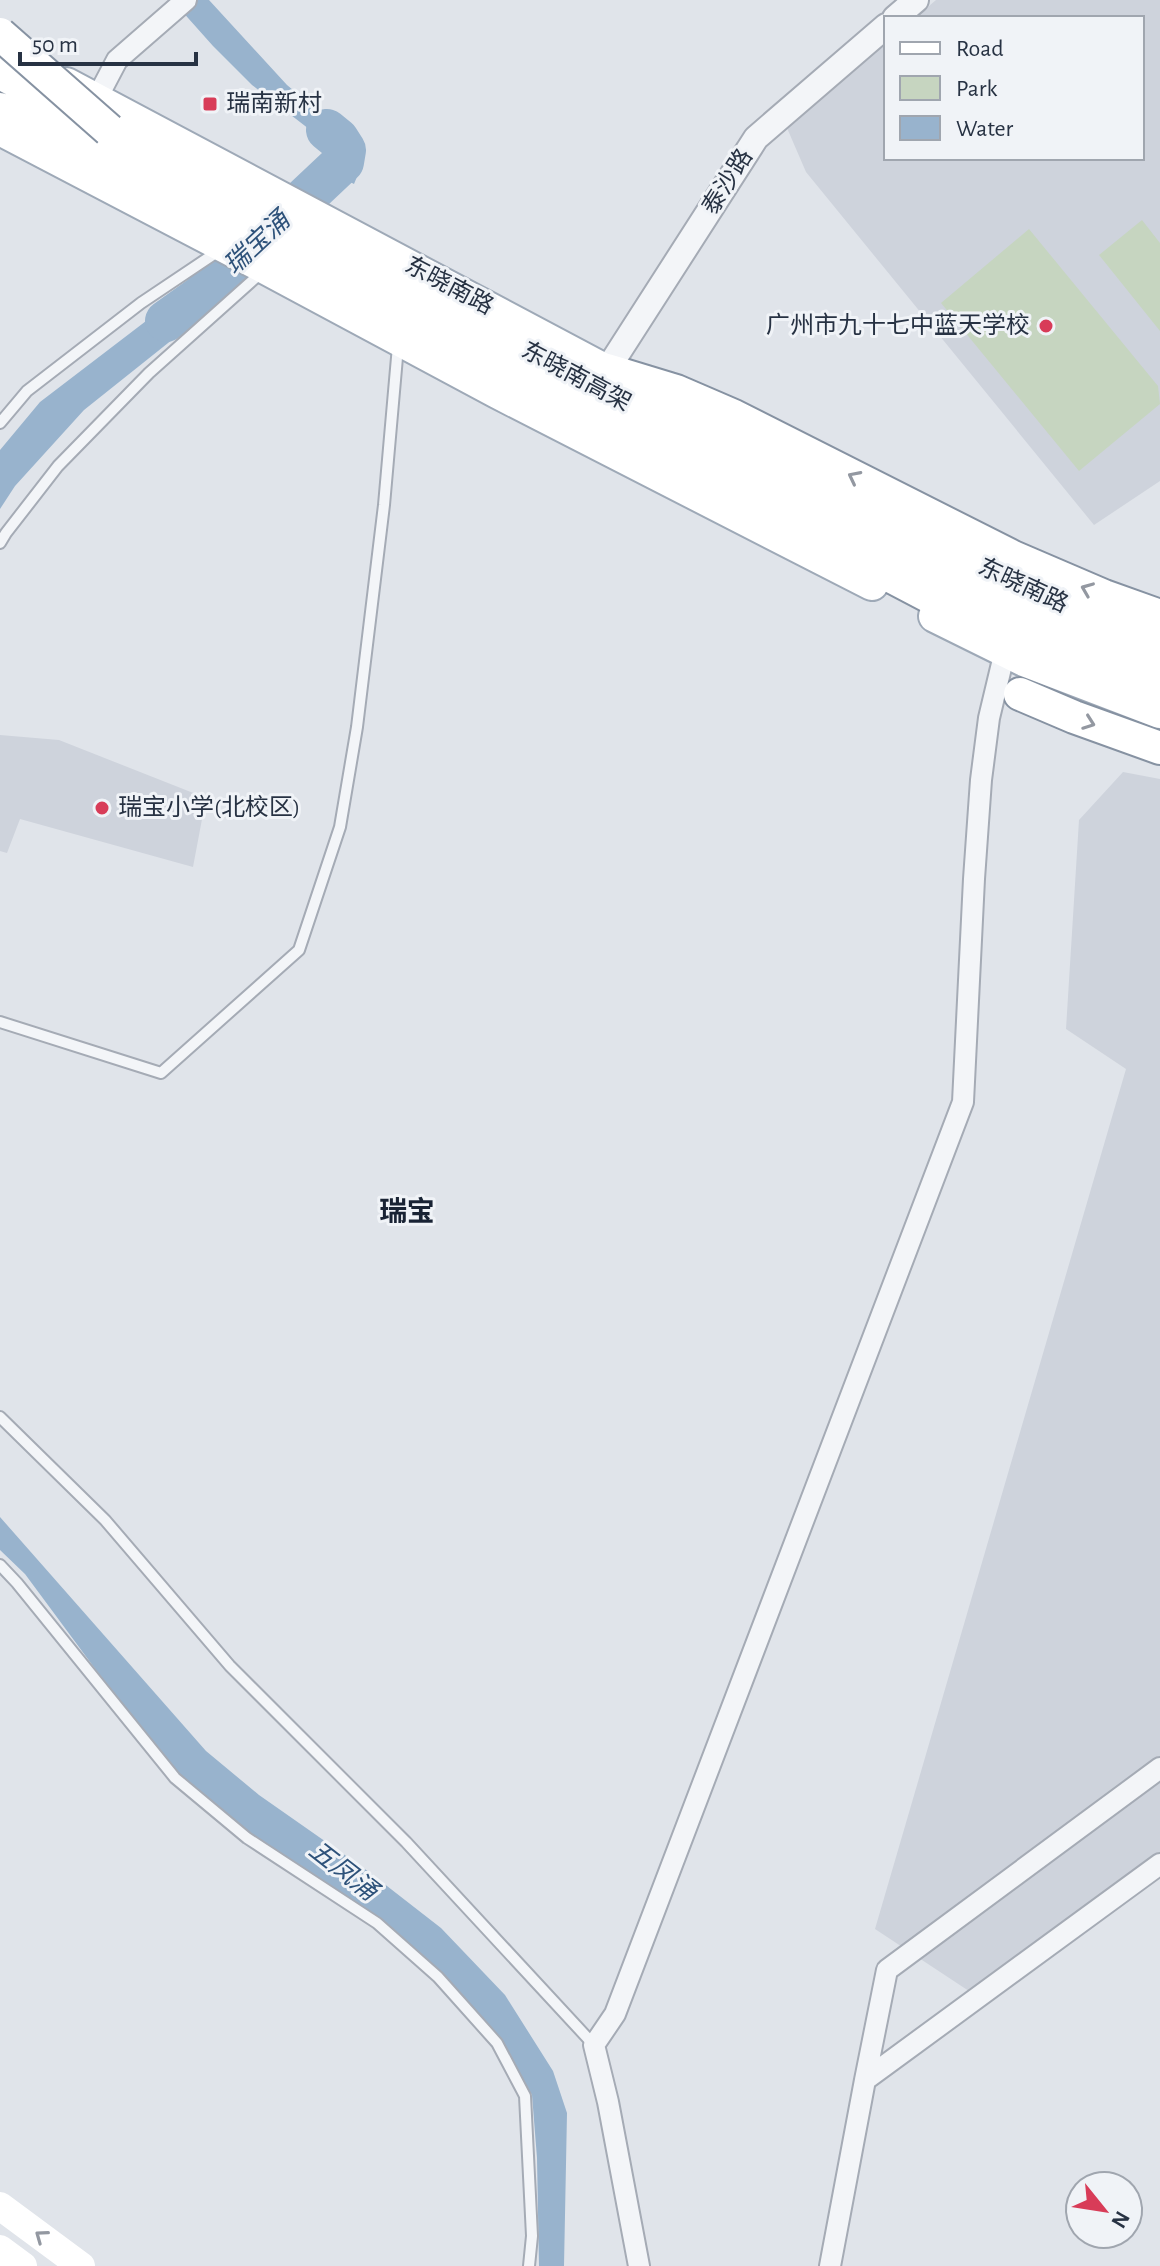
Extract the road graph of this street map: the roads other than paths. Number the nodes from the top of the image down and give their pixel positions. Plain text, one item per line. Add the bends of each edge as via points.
1 (186, 0) edge
2 (916, 0) edge
3 (897, 16) edge
4 (884, 28) edge
5 (0, 34) edge
6 (0, 48) edge
7 (0, 73) edge
8 (96, 100) junction
9 (0, 109) edge
10 (0, 129) edge
11 (109, 130) junction
12 (225, 247) junction
13 (266, 268) junction
14 (398, 340) junction
15 (607, 370) junction
16 (0, 423) edge
17 (0, 543) edge
18 (1160, 616) edge
19 (1160, 641) edge
20 (1005, 651) junction
21 (1160, 662) edge
22 (1020, 694) dead end
23 (1160, 694) edge
24 (1160, 712) edge
25 (1160, 748) edge
26 (0, 1022) edge
27 (0, 1417) edge
28 (0, 1565) edge
29 (1160, 1768) edge
30 (1160, 1864) edge
31 (594, 2045) junction
32 (865, 2080) junction
33 (0, 2206) edge
34 (0, 2249) edge
35 (23, 2266) edge
36 (81, 2266) edge
37 (529, 2266) edge
38 (639, 2266) edge
39 (830, 2266) edge

1 - 8 street via 117,60
2 - 3 street
4 - 15 street, 泰沙路 via 756,138
5 - 11 main road, bridge
6 - 8 main road, 东晓南路
7 - 11 main road, 东晓南高架, bridge
8 - 15 main road, 东晓南路
9 - 23 main road, 东晓南高架 via 957,611 1041,650
10 - 12 main road
11 - 21 main road, 东晓南高架 via 974,585
12 - 13 main road
12 - 16 lane via 141,303 27,391
13 - 14 main road
13 - 17 lane via 149,373 58,466
14 - 20 main road
14 - 26 lane via 357,727 340,827 299,950 161,1073
18 -> 15 main road via 1059,578 734,416
15 - 19 main road, 东晓南路 via 1037,594
20 - 24 main road
20 - 31 street via 981,780 963,1102 615,2014
22 -> 25 main road
27 - 31 lane via 105,1520 230,1666 406,1842
28 - 37 lane via 175,1778 247,1838 377,1923 438,1977 497,2043 525,2096
29 - 32 street via 887,1970
30 - 32 street
31 - 38 street
32 - 39 street
36 -> 33 main road
34 - 35 main road

